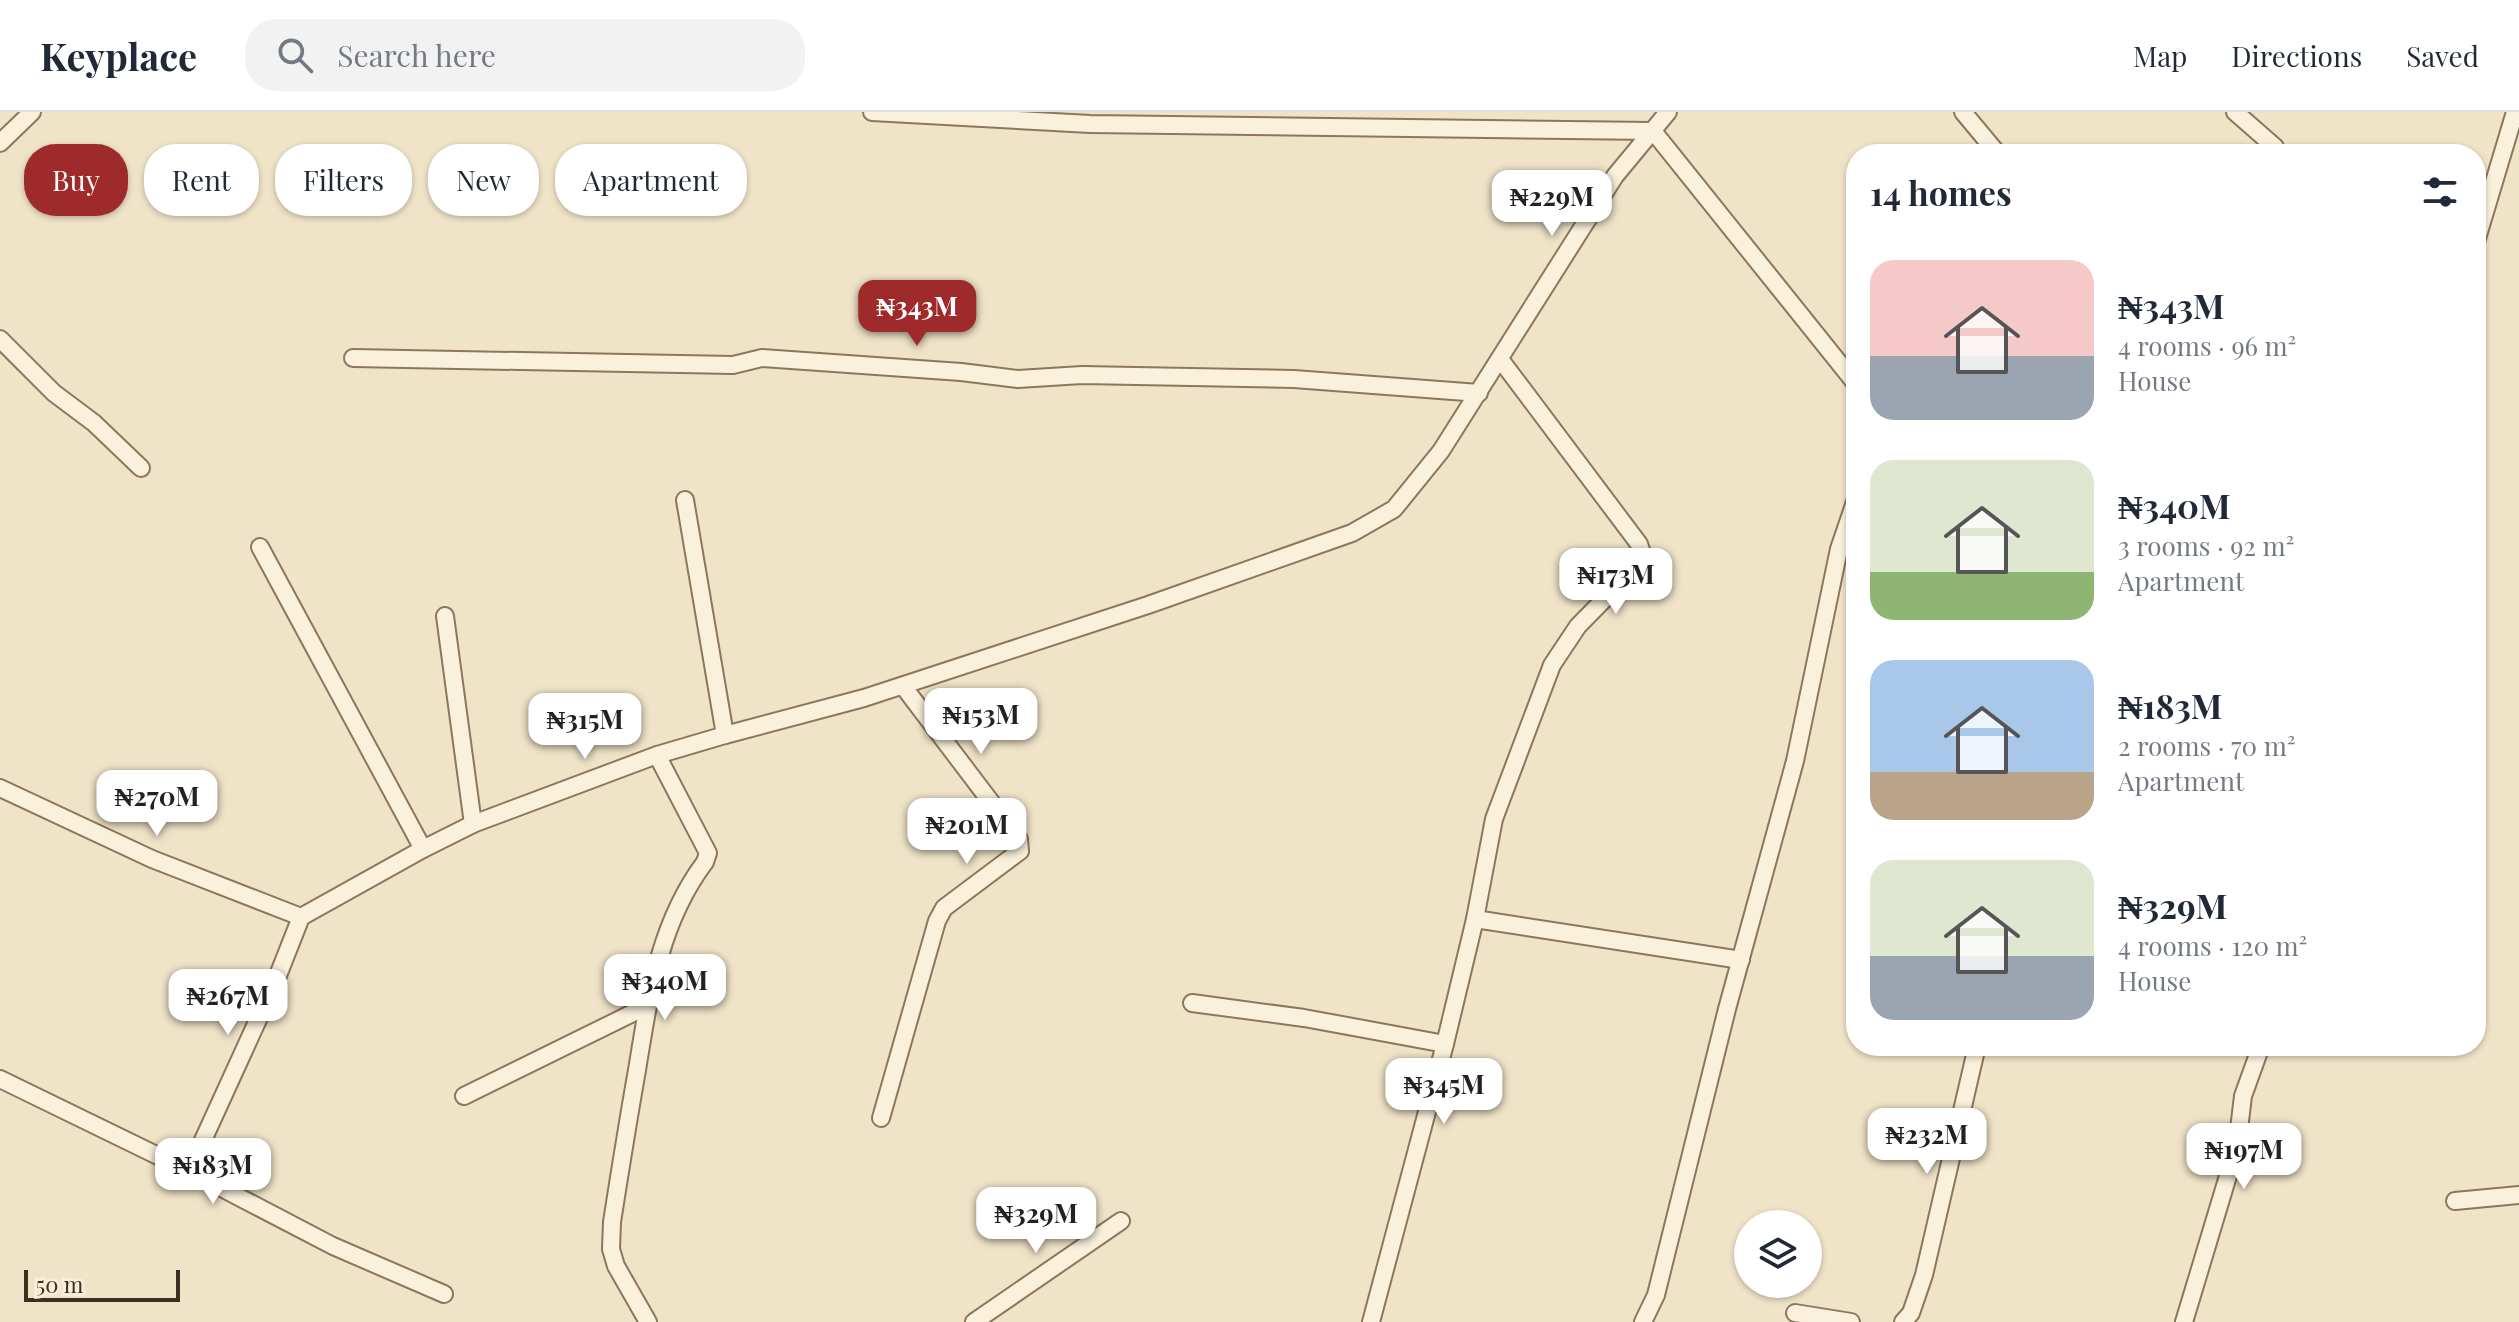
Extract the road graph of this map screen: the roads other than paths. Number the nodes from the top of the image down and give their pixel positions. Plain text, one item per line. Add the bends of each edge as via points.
1 (32, 112) edge
2 (872, 112) edge
3 (1668, 112) edge
4 (1963, 112) edge
5 (2235, 112) edge
6 (2515, 112) edge
7 (1653, 131) junction
8 (0, 143) edge
9 (1990, 144) edge
10 (2272, 144) edge
11 (2486, 209) edge
12 (0, 339) edge
13 (353, 358) dead end
14 (1500, 359) junction
15 (1846, 372) edge
16 (1479, 393) junction
17 (141, 468) dead end
18 (685, 500) dead end
19 (1846, 528) edge
20 (260, 547) dead end
21 (445, 616) dead end
22 (903, 686) junction
23 (725, 735) junction
24 (657, 755) junction
25 (0, 788) edge
26 (473, 824) junction
27 (423, 849) junction
28 (301, 917) junction
29 (1475, 919) junction
30 (1741, 960) junction
31 (1192, 1003) dead end
32 (647, 1006) junction
33 (1445, 1044) junction
34 (1975, 1056) edge
35 (2257, 1056) edge
36 (0, 1079) edge
37 (464, 1096) dead end
38 (881, 1118) dead end
39 (189, 1171) junction
40 (2519, 1195) edge
41 (2455, 1201) dead end
42 (1121, 1221) dead end
43 (444, 1294) dead end
44 (1795, 1313) dead end
45 (648, 1322) edge
46 (974, 1322) edge
47 (1371, 1322) edge
48 (1643, 1322) edge
49 (1851, 1322) edge
50 (1903, 1322) edge
51 (2184, 1322) edge

1 - 8 street
2 - 7 street via 1090,124
3 - 7 street
4 - 9 street
5 - 10 street
6 - 11 street
7 - 14 street via 1615,176
7 - 15 street
12 - 17 street
13 - 16 street via 733,365 762,358 1018,379 1294,379
14 - 16 street
14 - 29 street via 1642,553 1641,562 1578,626 1552,665 1494,819
16 - 22 street via 1394,509 1352,533
18 - 23 street
19 - 30 street via 1795,761
20 - 27 street
21 - 26 street
22 - 23 street
22 - 38 street via 1021,845 1020,851 944,908 937,921
23 - 24 street
24 - 26 street
24 - 32 street via 708,853 675,911
25 - 28 street via 152,859
26 - 27 street
27 - 28 street
28 - 39 street
29 - 30 street
29 - 33 street
30 - 48 street via 1656,1295
31 - 33 street
32 - 37 street
32 - 45 street via 611,1249
33 - 47 street
34 - 50 street via 1924,1275
35 - 51 street via 2243,1096 2237,1146
36 - 39 street
39 - 43 street via 333,1246
40 - 41 street
42 - 46 street
44 - 49 street

